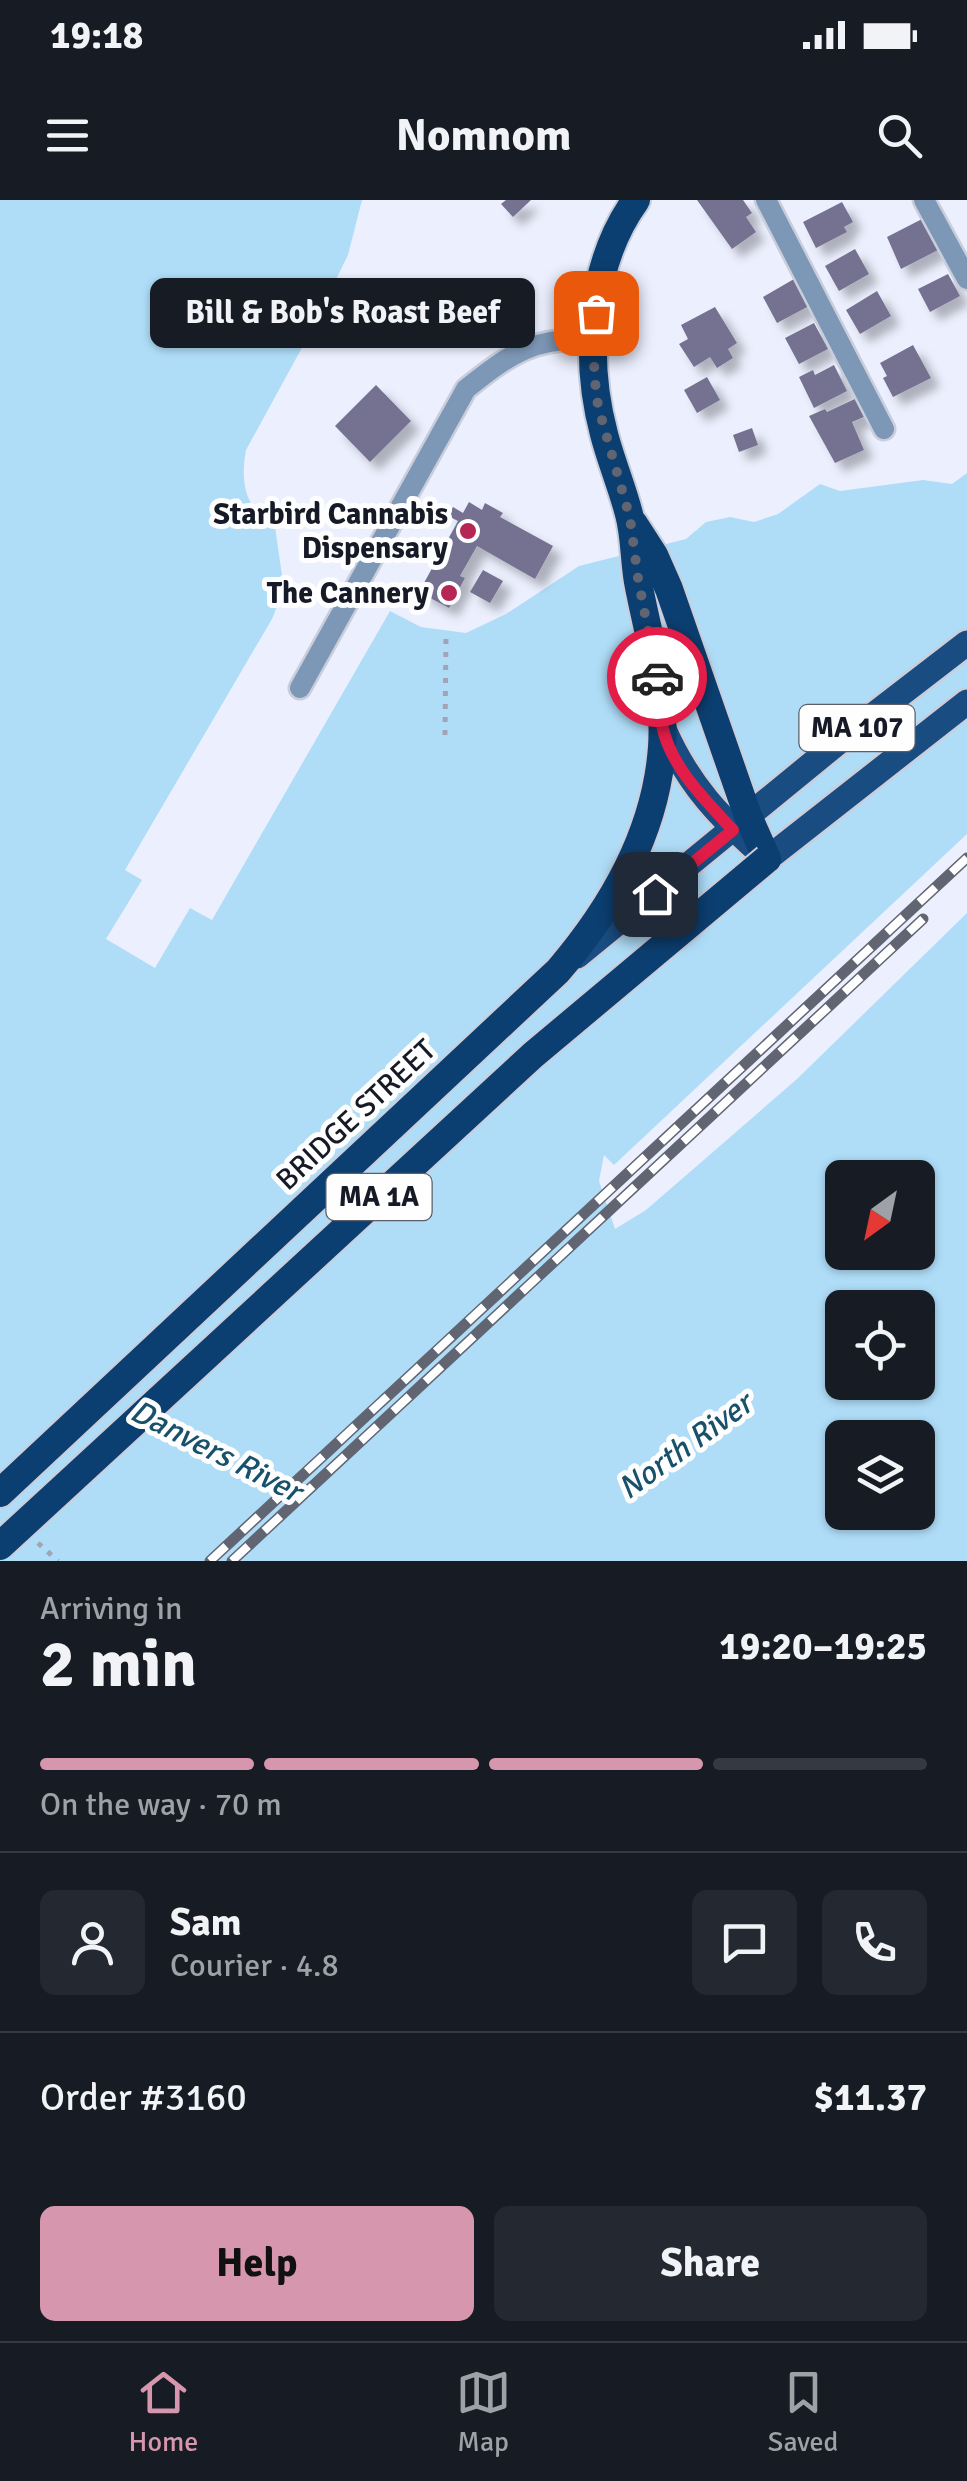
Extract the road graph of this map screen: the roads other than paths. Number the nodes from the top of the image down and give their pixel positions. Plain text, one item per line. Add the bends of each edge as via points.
1 (636, 200) edge
2 (766, 200) edge
3 (924, 200) edge
4 (967, 280) edge
5 (594, 340) junction
6 (884, 428) dead end
7 (630, 518) junction
8 (967, 644) edge
9 (300, 688) dead end
10 (967, 702) edge
11 (662, 727) junction
12 (741, 823) junction
13 (768, 859) junction
14 (558, 971) junction
15 (0, 1493) edge
16 (0, 1546) edge

1 - 5 highway, BRIDGE STREET / MA 1A via 601,279
2 - 6 street
3 - 4 street
5 - 7 highway, BRIDGE STREET / MA 1A via 598,406
5 - 9 street via 537,343 466,389
7 - 11 highway, BRIDGE STREET / MA 1A
7 - 12 highway, BRIDGE STREET / MA 1A via 669,590
8 - 12 main road, MA 107
10 - 13 main road, MA 107
11 - 12 main road, BRIDGE STREET via 692,784
11 - 14 highway, BRIDGE STREET / MA 1A via 654,792 633,858 593,930
12 - 13 highway, BRIDGE STREET / MA 1A
12 - 14 main road, MA 107
13 - 16 highway, MA 1A, bridge via 533,1056
14 - 15 highway, BRIDGE STREET / MA 1A

